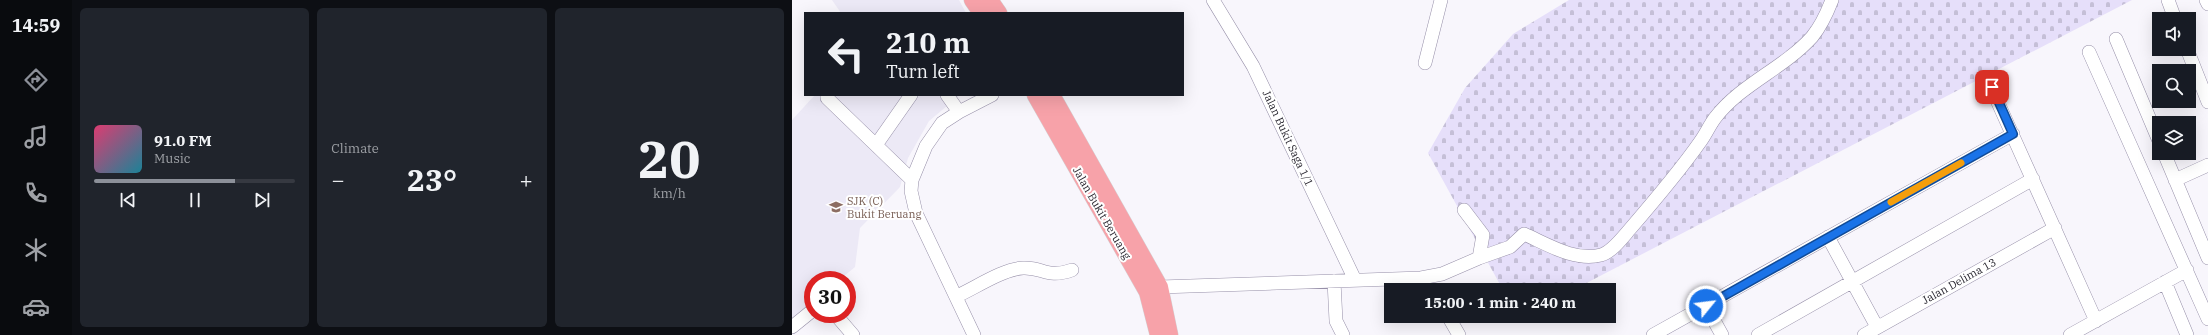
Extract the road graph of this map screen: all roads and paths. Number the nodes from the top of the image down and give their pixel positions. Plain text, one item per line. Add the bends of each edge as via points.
1 (972, 0) edge
2 (990, 0) edge
3 (1213, 0) edge
4 (1441, 0) edge
5 (1832, 0) edge
6 (2168, 0) edge
7 (2206, 0) edge
8 (2208, 4) edge
9 (980, 12) edge
10 (998, 12) edge
11 (2172, 12) edge
12 (2116, 39) dead end
13 (2089, 52) dead end
14 (2190, 56) edge
15 (1425, 63) dead end
16 (1992, 87) dead end
17 (910, 96) edge
18 (948, 96) edge
19 (990, 96) edge
20 (1036, 96) edge
21 (1053, 96) edge
22 (828, 98) dead end
23 (2208, 102) edge
24 (959, 112) junction
25 (2152, 124) edge
26 (2013, 134) junction
27 (876, 145) junction
28 (2167, 160) edge
29 (2208, 165) edge
30 (2033, 179) junction
31 (912, 180) junction
32 (2175, 180) junction
33 (1464, 210) dead end
34 (2055, 228) junction
35 (1828, 237) junction
36 (1479, 258) junction
37 (2208, 258) edge
38 (1072, 270) dead end
39 (2187, 270) junction
40 (1355, 280) junction
41 (1334, 281) junction
42 (1852, 281) junction
43 (2165, 282) junction
44 (1160, 287) junction
45 (957, 296) junction
46 (1706, 306) junction
47 (804, 318) edge
48 (2208, 319) edge
49 (2096, 321) junction
50 (843, 323) edge
51 (1452, 323) edge
52 (1877, 327) junction
53 (792, 328) edge
54 (2183, 334) edge
55 (797, 335) edge
56 (853, 335) edge
57 (974, 335) edge
58 (1158, 335) edge
59 (1170, 335) edge
60 (1342, 335) edge
61 (1459, 335) edge
62 (1653, 335) edge
63 (1722, 335) edge
64 (1758, 335) edge
65 (1864, 335) edge
66 (2070, 335) edge

1 - 9 main road
2 - 10 main road
3 - 40 street, Jalan Bukit Saga 1/1 via 1253,66
4 - 15 street
5 - 36 street via 1826,16 1812,37 1732,99 1714,119 1701,141 1656,200 1618,242 1602,255 1583,256 1562,251 1524,234 1510,247
6 - 11 street
7 - 8 street
12 - 25 street
13 - 39 street
14 - 23 street
16 - 26 street
17 - 27 street
18 - 24 street
19 - 24 street
20 - 58 main road, Jalan Bukit Beruang via 1147,292
21 - 44 main road, Jalan Bukit Beruang
22 - 27 street
24 - 31 street via 932,134
26 - 30 street
26 - 35 street
27 - 31 street
28 - 32 street
29 - 32 street
30 - 34 street
30 - 42 street
31 - 45 street via 916,213
32 - 37 street
33 - 36 street via 1483,235
34 - 49 street
34 - 52 street, Jalan Delima 13
35 - 42 street
35 - 46 street
36 - 40 street via 1442,274 1420,278
38 - 45 street via 1049,274 1022,268 1009,271
39 - 43 street
39 - 48 street
40 - 41 street
41 - 44 street
41 - 60 street via 1336,321
42 - 52 street
42 - 64 street
43 - 49 street
43 - 54 street
44 - 59 main road, Jalan Bukit Beruang
45 - 57 street
46 - 62 street
46 - 63 street
47 - 53 street
49 - 66 street
50 - 56 street
51 - 61 street
52 - 65 street, Jalan Delima 13
53 - 55 street

